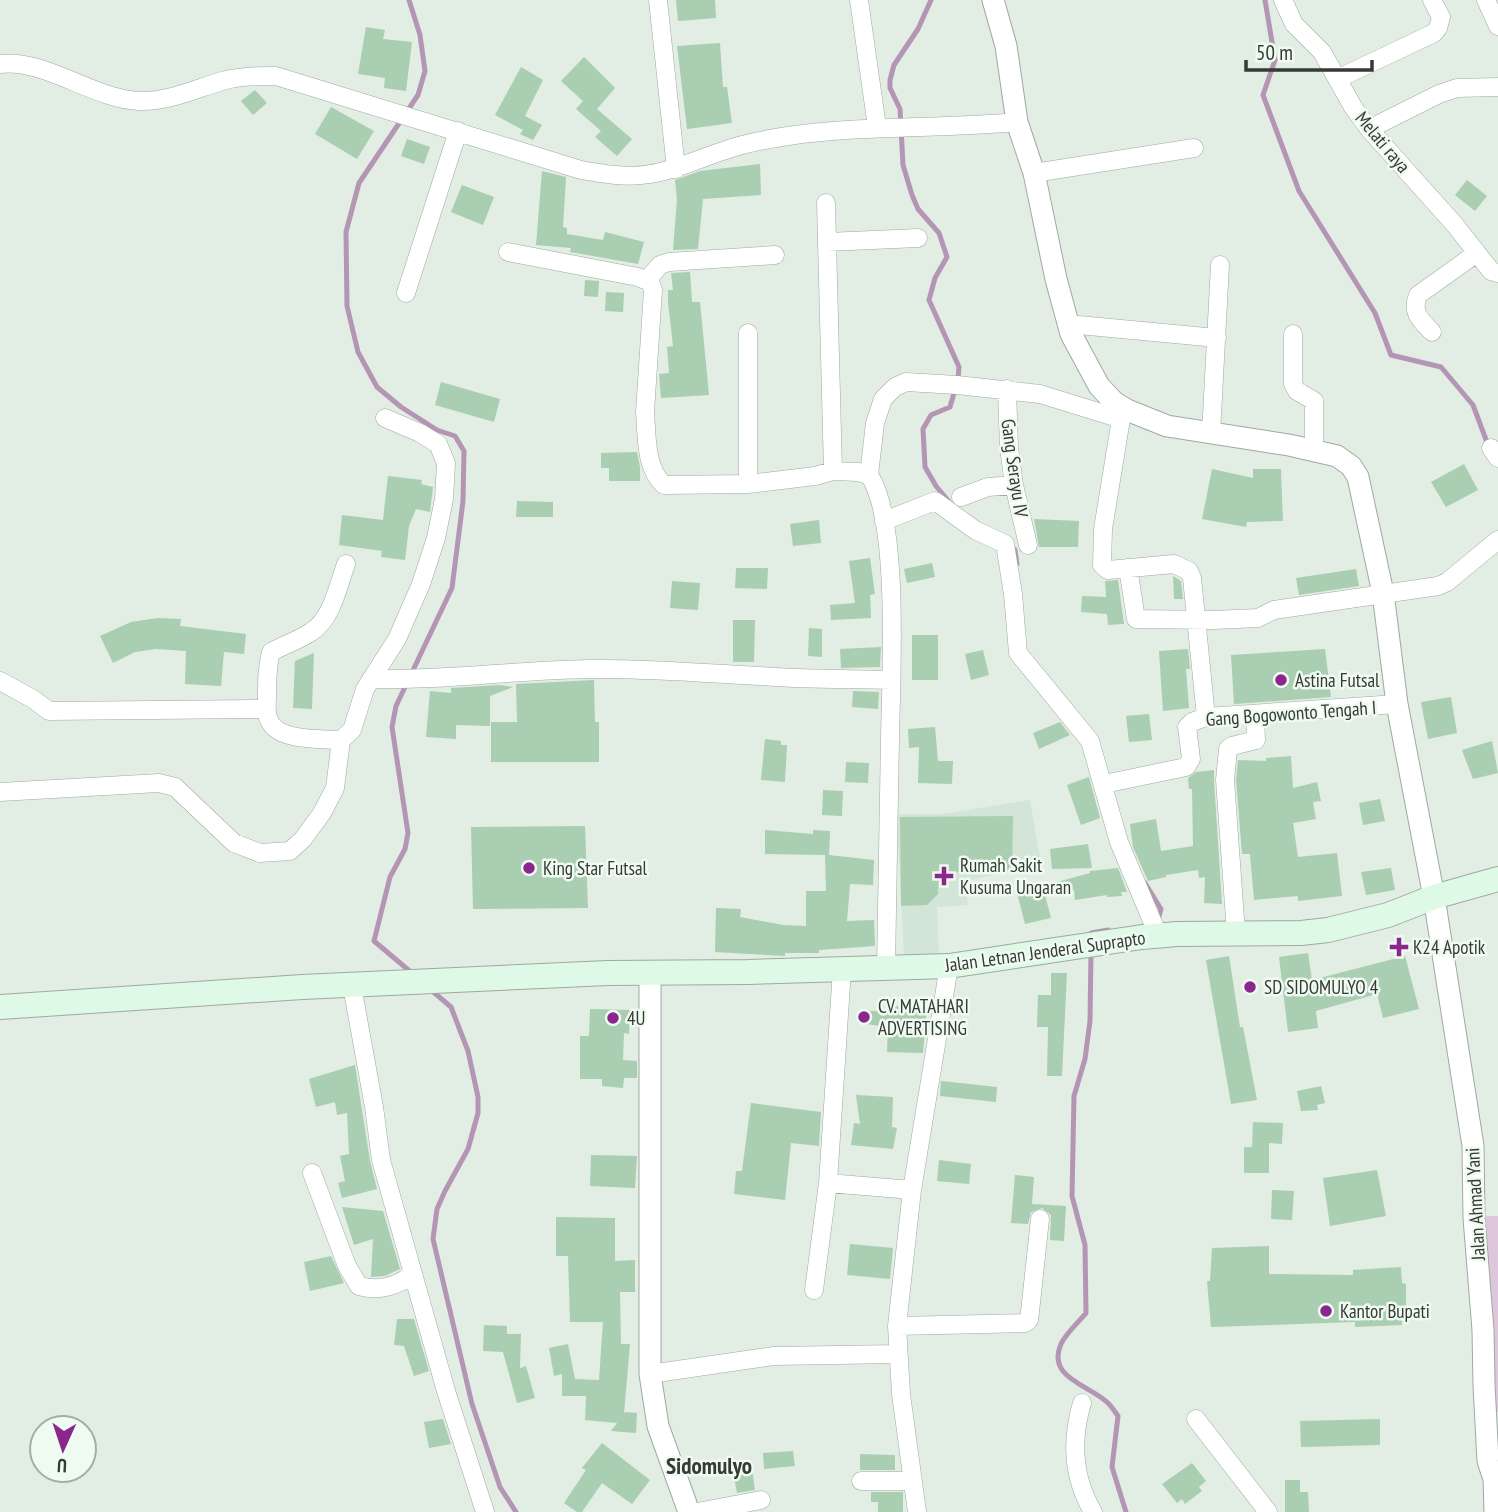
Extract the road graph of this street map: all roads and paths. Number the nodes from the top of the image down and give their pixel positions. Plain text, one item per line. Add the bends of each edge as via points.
1 (658, 0) edge
2 (859, 0) edge
3 (993, 0) edge
4 (1283, 0) edge
5 (1432, 0) edge
6 (1486, 0) edge
7 (1498, 26) edge
8 (0, 64) edge
9 (1337, 79) junction
10 (1498, 87) edge
11 (1017, 122) junction
12 (877, 127) junction
13 (1369, 129) junction
14 (458, 131) junction
15 (1194, 148) dead end
16 (676, 169) junction
17 (1034, 173) junction
18 (826, 203) dead end
19 (918, 238) dead end
20 (827, 242) junction
21 (508, 252) dead end
22 (1478, 253) junction
23 (775, 255) dead end
24 (1220, 265) dead end
25 (1498, 273) edge
26 (647, 280) junction
27 (406, 293) dead end
28 (1069, 324) junction
29 (1432, 332) dead end
30 (748, 333) dead end
31 (1293, 334) dead end
32 (1217, 338) junction
33 (1007, 389) junction
34 (1124, 415) junction
35 (385, 418) dead end
36 (1210, 434) junction
37 (1314, 451) junction
38 (833, 471) junction
39 (869, 475) junction
40 (748, 484) junction
41 (1014, 485) junction
42 (961, 497) dead end
43 (884, 521) junction
44 (1498, 540) edge
45 (1028, 545) dead end
46 (346, 564) dead end
47 (1128, 568) junction
48 (1383, 593) junction
49 (1195, 620) junction
50 (371, 679) junction
51 (891, 680) junction
52 (0, 681) edge
53 (1397, 704) junction
54 (266, 709) junction
55 (1255, 714) junction
56 (1206, 717) junction
57 (341, 740) junction
58 (1109, 783) junction
59 (0, 792) edge
60 (1498, 879) edge
61 (1434, 897) junction
62 (1155, 930) junction
63 (1236, 933) junction
64 (950, 966) junction
65 (886, 967) junction
66 (842, 969) junction
67 (650, 973) junction
68 (352, 986) junction
69 (0, 1007) edge
70 (312, 1173) dead end
71 (828, 1183) junction
72 (912, 1190) junction
73 (1040, 1219) dead end
74 (413, 1274) junction
75 (814, 1290) dead end
76 (897, 1326) junction
77 (897, 1354) junction
78 (650, 1374) junction
79 (1082, 1403) dead end
80 (1196, 1419) dead end
81 (1496, 1479) edge
82 (913, 1480) junction
83 (861, 1481) dead end
84 (761, 1500) dead end
85 (485, 1512) edge
86 (689, 1512) edge
87 (697, 1512) edge
88 (917, 1512) edge
89 (1093, 1512) edge
90 (1268, 1512) edge
91 (1495, 1512) edge

1 - 16 street
2 - 12 street
3 - 11 street, Jalan Ahmad Yani via 1006,46
4 - 9 street, Melati raya via 1294,24 1322,52
5 - 9 street via 1441,17 1434,33
6 - 7 street
8 - 14 street via 36,68 136,101 163,100 240,77 276,76
9 - 13 street, Melati raya
10 - 13 street via 1457,88
11 - 12 street
11 - 17 street, Jalan Ahmad Yani
12 - 16 street via 785,136 728,149
13 - 22 street, Melati raya
14 - 16 street via 581,170 647,175
14 - 27 street
15 - 17 street
17 - 28 street, Jalan Ahmad Yani
18 - 20 street
19 - 20 street
20 - 38 street
21 - 26 street
22 - 25 street, Melati raya via 1491,271
22 - 29 street via 1418,295 1418,318
23 - 26 street via 666,262
24 - 32 street
26 - 40 street via 653,290 645,412 653,472 669,486
28 - 32 street
28 - 34 street, Jalan Ahmad Yani via 1099,386
30 - 40 street
31 - 37 street via 1293,384 1314,401
32 - 36 street
33 - 34 street
33 - 39 street via 906,382 894,387 875,423
33 - 41 street, Gang Serayu IV
34 - 36 street, Jalan Ahmad Yani
34 - 47 street via 1102,529 1102,565 1108,570
35 - 50 street via 438,444 446,472 436,538 421,584 397,639
36 - 37 street, Jalan Ahmad Yani
37 - 48 street, Jalan Ahmad Yani via 1344,459 1358,477
38 - 39 street
38 - 40 street
39 - 43 street
41 - 42 street via 988,487
41 - 45 street, Gang Serayu IV
43 - 51 street
43 - 58 street via 935,501 975,530 1005,544 1018,653 1090,741
44 - 48 street via 1447,582
46 - 54 street via 322,622 312,632 271,652
47 - 49 street via 1136,619
47 - 49 street via 1183,567 1192,578
48 - 49 street via 1274,610 1258,618
48 - 53 street, Jalan Ahmad Yani
49 - 56 street
50 - 51 street via 588,669
50 - 57 street via 352,730
51 - 65 street
52 - 54 street via 49,711
53 - 55 street, Gang Bogowonto Tengah I
53 - 61 street, Jalan Ahmad Yani
54 - 57 street via 270,724 280,733
55 - 56 street, Gang Bogowonto Tengah I
55 - 63 street via 1256,740 1228,749 1225,780
56 - 58 street, Gang Bogowonto Tengah I via 1187,727 1191,759 1185,767
57 - 59 street via 335,788 322,813 290,850 260,853 234,843 175,787 159,783
58 - 62 street via 1119,842
60 - 61 main road, Jalan Letnan Jenderal Suprapto
61 - 63 main road, Jalan Letnan Jenderal Suprapto via 1388,915 1328,930
61 - 81 street, Jalan Ahmad Yani via 1473,1146 1488,1461
62 - 63 main road, Jalan Letnan Jenderal Suprapto
62 - 64 main road, Jalan Letnan Jenderal Suprapto
64 - 65 main road, Jalan Letnan Jenderal Suprapto
64 - 72 street
65 - 66 main road, Jalan Letnan Jenderal Suprapto
66 - 67 main road, Jalan Letnan Jenderal Suprapto
66 - 71 street
67 - 68 main road, Jalan Letnan Jenderal Suprapto
67 - 78 street
68 - 69 main road, Jalan Letnan Jenderal Suprapto
68 - 74 street via 381,1160
70 - 74 street via 359,1286 397,1286
71 - 72 street
71 - 75 street
72 - 76 street
73 - 76 street via 1029,1320 1025,1323
74 - 85 street
76 - 77 street
77 - 78 street via 774,1356
77 - 82 street
78 - 86 street via 658,1426
79 - 89 street via 1074,1449
80 - 90 street
81 - 91 street, Jalan Ahmad Yani
82 - 83 street
82 - 88 street
84 - 87 street

